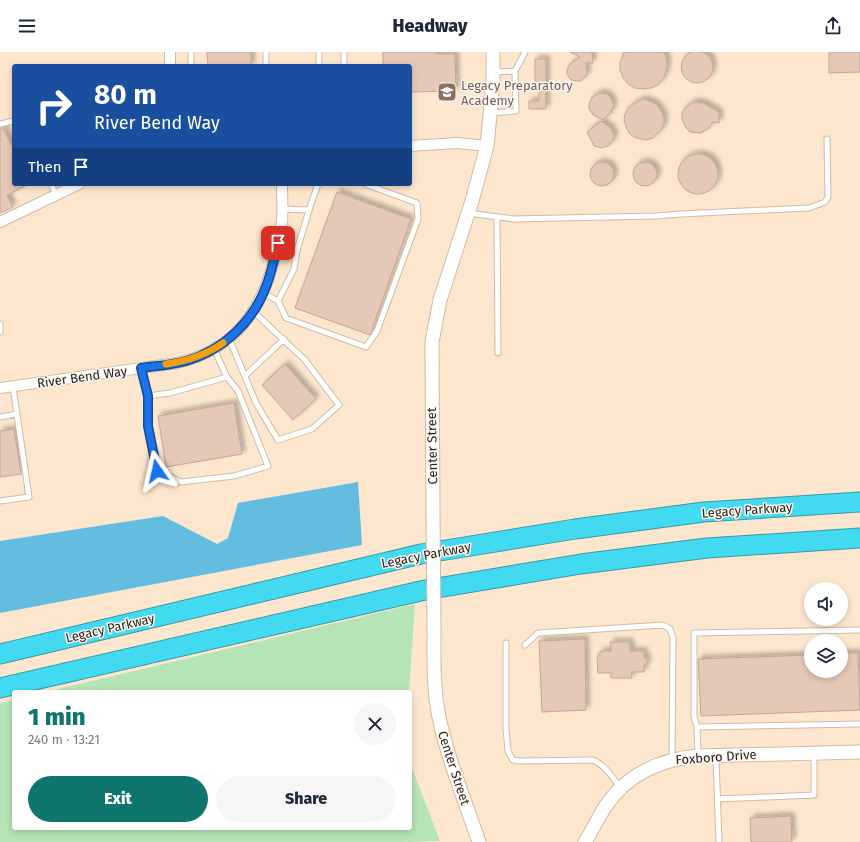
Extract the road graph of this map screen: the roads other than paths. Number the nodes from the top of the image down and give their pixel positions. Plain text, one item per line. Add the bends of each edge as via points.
1 (170, 52) edge
2 (191, 52) edge
3 (266, 52) edge
4 (319, 52) edge
5 (344, 52) edge
6 (493, 52) edge
7 (525, 52) edge
8 (170, 64) edge
9 (191, 64) edge
10 (266, 64) edge
11 (319, 64) edge
12 (344, 64) edge
13 (515, 70) junction
14 (493, 72) junction
15 (491, 113) junction
16 (12, 120) edge
17 (0, 124) edge
18 (827, 139) dead end
19 (412, 146) edge
20 (487, 146) junction
21 (52, 186) edge
22 (75, 186) edge
23 (282, 186) edge
24 (317, 186) edge
25 (370, 186) edge
26 (56, 195) junction
27 (282, 209) junction
28 (309, 210) junction
29 (468, 213) junction
30 (497, 217) junction
31 (0, 222) edge
32 (263, 294) junction
33 (278, 301) junction
34 (253, 311) junction
35 (0, 324) edge
36 (0, 332) edge
37 (229, 338) junction
38 (284, 340) junction
39 (214, 349) junction
40 (498, 353) dead end
41 (141, 368) junction
42 (245, 376) junction
43 (227, 377) junction
44 (13, 386) junction
45 (0, 388) edge
46 (148, 396) junction
47 (17, 414) junction
48 (0, 416) edge
49 (0, 501) edge
50 (860, 502) edge
51 (860, 538) edge
52 (860, 630) edge
53 (506, 643) dead end
54 (525, 645) dead end
55 (0, 654) edge
56 (0, 688) edge
57 (860, 724) edge
58 (697, 727) junction
59 (860, 752) edge
60 (814, 753) junction
61 (698, 756) junction
62 (716, 756) junction
63 (672, 760) junction
64 (620, 787) junction
65 (717, 799) junction
66 (479, 842) edge
67 (586, 842) edge
68 (719, 842) edge

1 - 8 street
2 - 9 lane
3 - 10 lane
4 - 11 lane
5 - 12 lane
6 - 14 street, Center Street
7 - 13 lane
13 - 14 lane
13 - 15 lane via 516,111
14 - 15 street, Center Street
15 - 20 street, Center Street
16 - 17 lane
18 - 30 lane via 828,197 825,202 809,208 655,216 514,219
19 - 20 street via 457,143
20 - 29 street, Center Street
21 - 26 lane
22 - 26 street
23 - 27 street, River Bend Way
24 - 28 lane
25 - 33 lane via 417,203 418,219 377,331 366,347 286,318
26 - 31 street
27 - 28 lane
27 - 32 street, River Bend Way via 278,243
28 - 33 lane via 294,269
29 - 30 lane
29 - 66 street, Center Street, bridge via 440,300 432,342 434,629 439,717 446,746
30 - 40 lane
32 - 33 lane
32 - 34 street, River Bend Way
34 - 37 street, River Bend Way
34 - 38 lane
35 - 36 lane
37 - 39 street, River Bend Way
37 - 42 lane
38 - 42 lane
38 - 42 lane via 305,360 339,405 312,429 278,440 256,402
39 - 41 street, River Bend Way via 186,361
39 - 43 lane
41 - 44 street, River Bend Way
41 - 46 lane
43 - 46 lane via 170,393
43 - 46 lane via 238,391 268,466 234,476 181,482 157,471 148,426
44 - 45 street, River Bend Way
44 - 47 lane
47 - 48 lane
47 - 49 lane via 29,497
50 - 55 highway, Legacy Parkway via 697,513 575,528 421,554
51 - 56 highway via 707,548 581,564 425,590
52 - 58 lane via 694,633 694,717
53 - 64 lane via 506,729 508,751 513,760 593,760 607,770
54 - 63 lane via 538,633 663,625 670,630 673,638
57 - 58 lane
58 - 61 lane
59 - 60 street, Foxboro Drive
60 - 62 street, Foxboro Drive
60 - 65 lane via 814,796
61 - 62 street, Foxboro Drive
61 - 63 street, Foxboro Drive
62 - 65 lane
63 - 64 street, Foxboro Drive via 652,766
64 - 67 street, Foxboro Drive
65 - 68 lane

